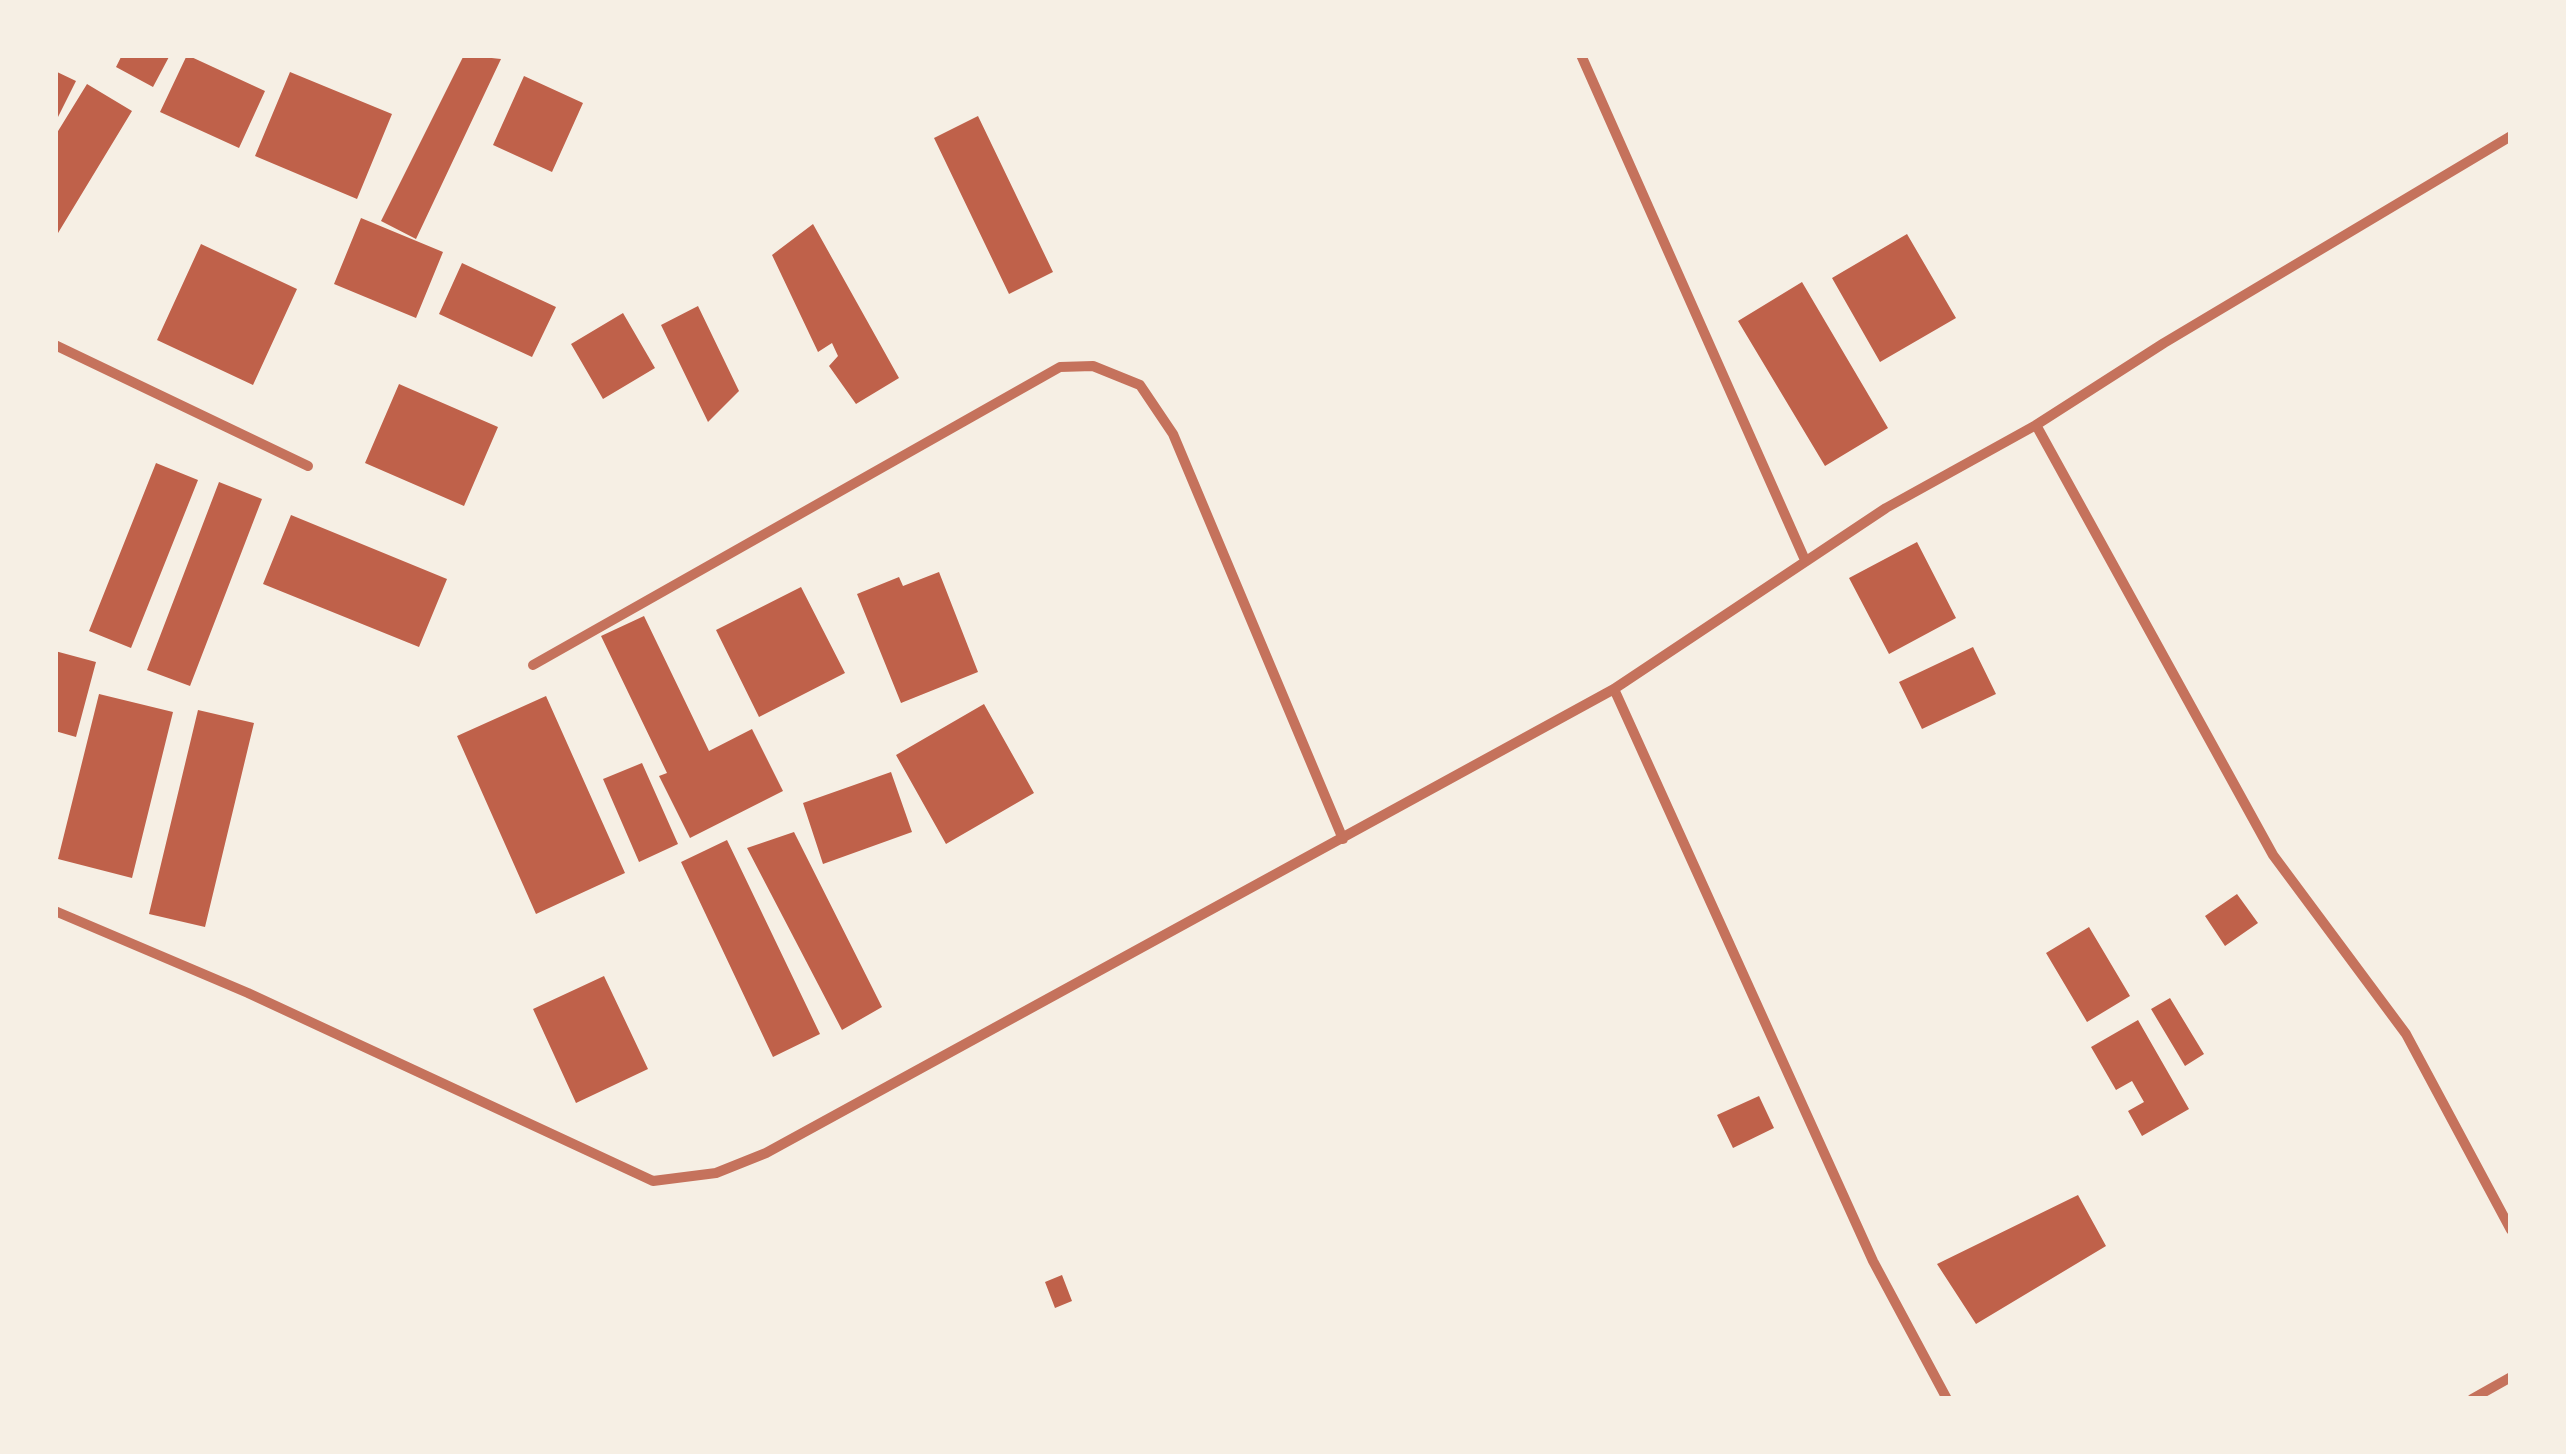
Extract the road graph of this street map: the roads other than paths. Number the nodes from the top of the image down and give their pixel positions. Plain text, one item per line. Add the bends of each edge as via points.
1 (1581, 55) edge
2 (2511, 136) edge
3 (55, 344) edge
4 (2036, 426) junction
5 (308, 466) dead end
6 (1805, 560) junction
7 (533, 666) dead end
8 (1614, 688) junction
9 (1343, 838) junction
10 (55, 910) edge
11 (2511, 1230) edge
12 (2511, 1377) edge
13 (1948, 1399) edge
14 (2472, 1399) edge

1 - 6 street
2 - 4 street
3 - 5 street
4 - 6 street
4 - 11 street via 2273,855 2406,1034
6 - 8 street
7 - 9 street via 1060,367 1093,366 1140,385 1172,434
8 - 9 street
8 - 13 street via 1873,1261
9 - 10 street via 766,1153 716,1173 653,1181
12 - 14 street

